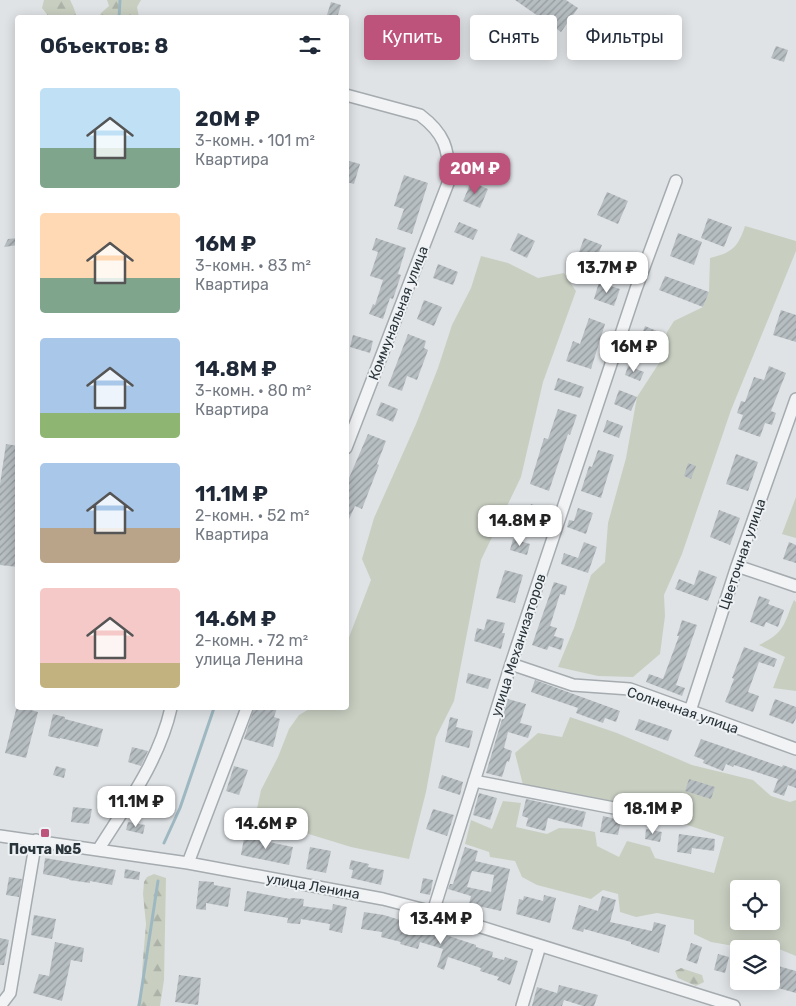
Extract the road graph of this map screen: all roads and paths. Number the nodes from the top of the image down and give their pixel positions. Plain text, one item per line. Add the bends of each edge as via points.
1 (349, 95) edge
2 (676, 181) dead end
3 (796, 399) edge
4 (791, 429) edge
5 (349, 440) edge
6 (737, 566) junction
7 (796, 586) edge
8 (511, 664) junction
9 (171, 710) edge
10 (246, 710) edge
11 (690, 710) junction
12 (796, 750) edge
13 (474, 781) junction
14 (666, 818) dead end
15 (0, 836) edge
16 (36, 840) junction
17 (98, 850) junction
18 (188, 863) junction
19 (433, 912) junction
20 (540, 946) junction
21 (0, 1006) edge
22 (522, 1006) edge
23 (734, 1006) edge

1 - 5 street, Коммунальная улица via 420,115 430,123 440,134 448,154 450,178
2 - 8 street, улица Механизаторов via 636,289
3 - 4 street, Цветочная улица
4 - 6 street, Цветочная улица
6 - 7 street
6 - 11 street, Цветочная улица
8 - 11 street, Солнечная улица via 573,685 630,689
8 - 13 street, улица Механизаторов
9 - 17 street via 149,769
10 - 18 street
11 - 12 street, Солнечная улица
13 - 14 street
13 - 19 street, улица Механизаторов
15 - 16 street, улица Ленина
16 - 17 street, улица Ленина
16 - 21 street via 10,994
17 - 18 street, улица Ленина
18 - 19 street, улица Ленина via 383,899
19 - 20 street, улица Ленина
20 - 22 street
20 - 23 street, улица Ленина

